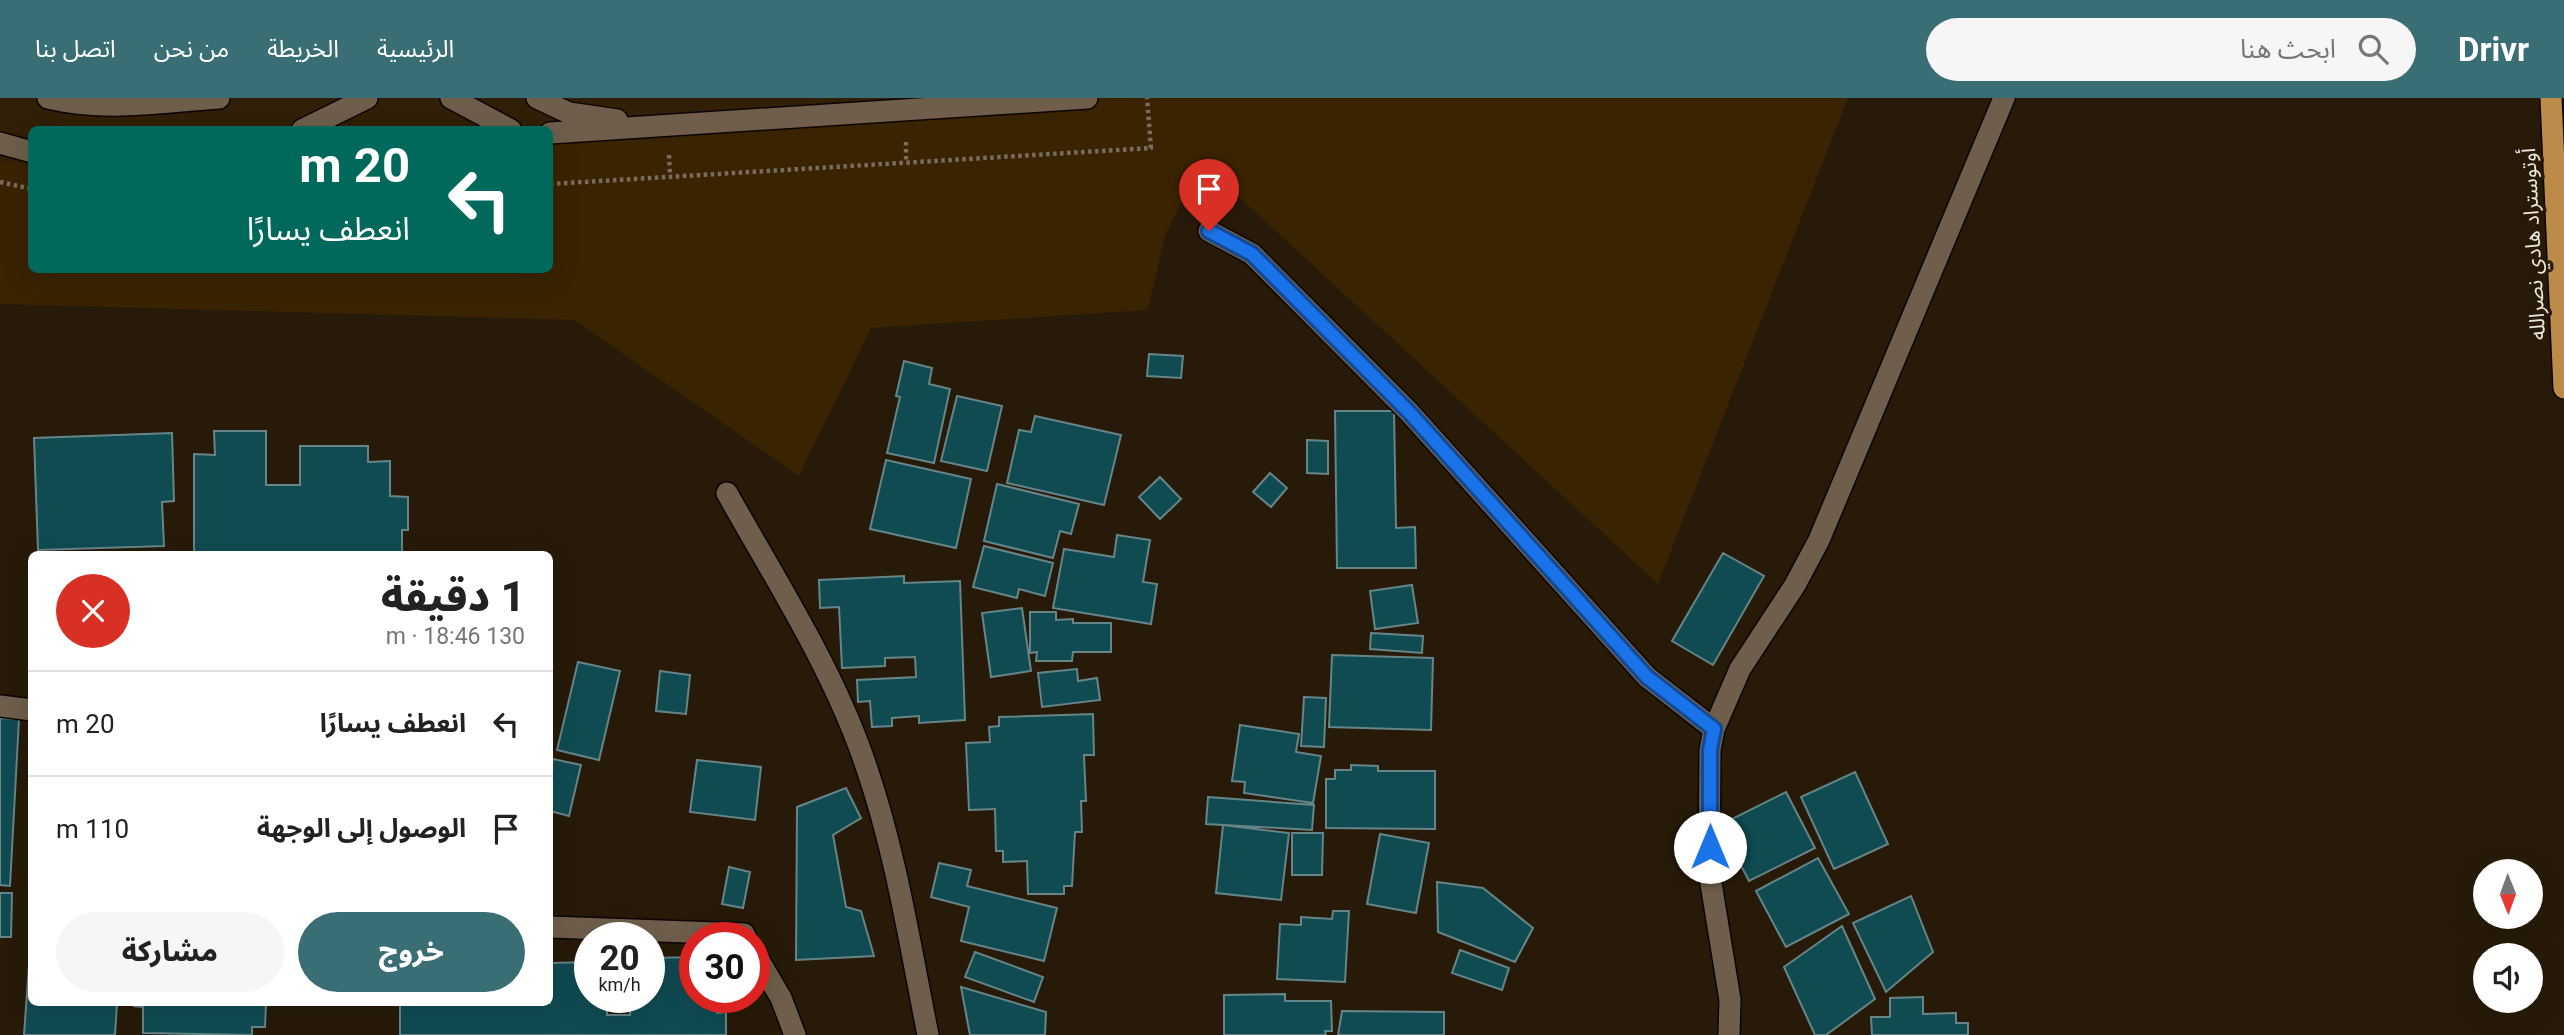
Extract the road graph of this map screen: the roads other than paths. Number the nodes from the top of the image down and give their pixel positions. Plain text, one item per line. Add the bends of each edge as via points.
1 (48, 98) edge
2 (219, 98) edge
3 (367, 98) edge
4 (451, 98) edge
5 (537, 98) edge
6 (1087, 98) edge
7 (2004, 98) edge
8 (2551, 98) edge
9 (310, 126) edge
10 (504, 126) edge
11 (668, 127) junction
12 (553, 133) edge
13 (0, 143) edge
14 (28, 151) edge
15 (1209, 231) dead end
16 (2564, 388) edge
17 (727, 492) dead end
18 (0, 706) edge
19 (28, 710) edge
20 (1714, 729) junction
21 (553, 927) edge
22 (679, 932) edge
23 (770, 979) edge
24 (794, 1035) edge
25 (928, 1035) edge
26 (1729, 1035) edge

1 - 2 street via 141,107
3 - 9 street
4 - 10 street
5 - 11 street via 569,113
6 - 11 street
7 - 20 street via 1819,540 1740,669
8 - 16 highway, أوتوستراد هادي نصرالله
11 - 12 street
13 - 14 street
15 - 20 street via 1252,254 1409,412 1647,677
17 - 25 street via 830,680 866,766 894,866
18 - 19 street
20 - 26 street via 1709,871 1730,1000
21 - 22 street
23 - 24 street

